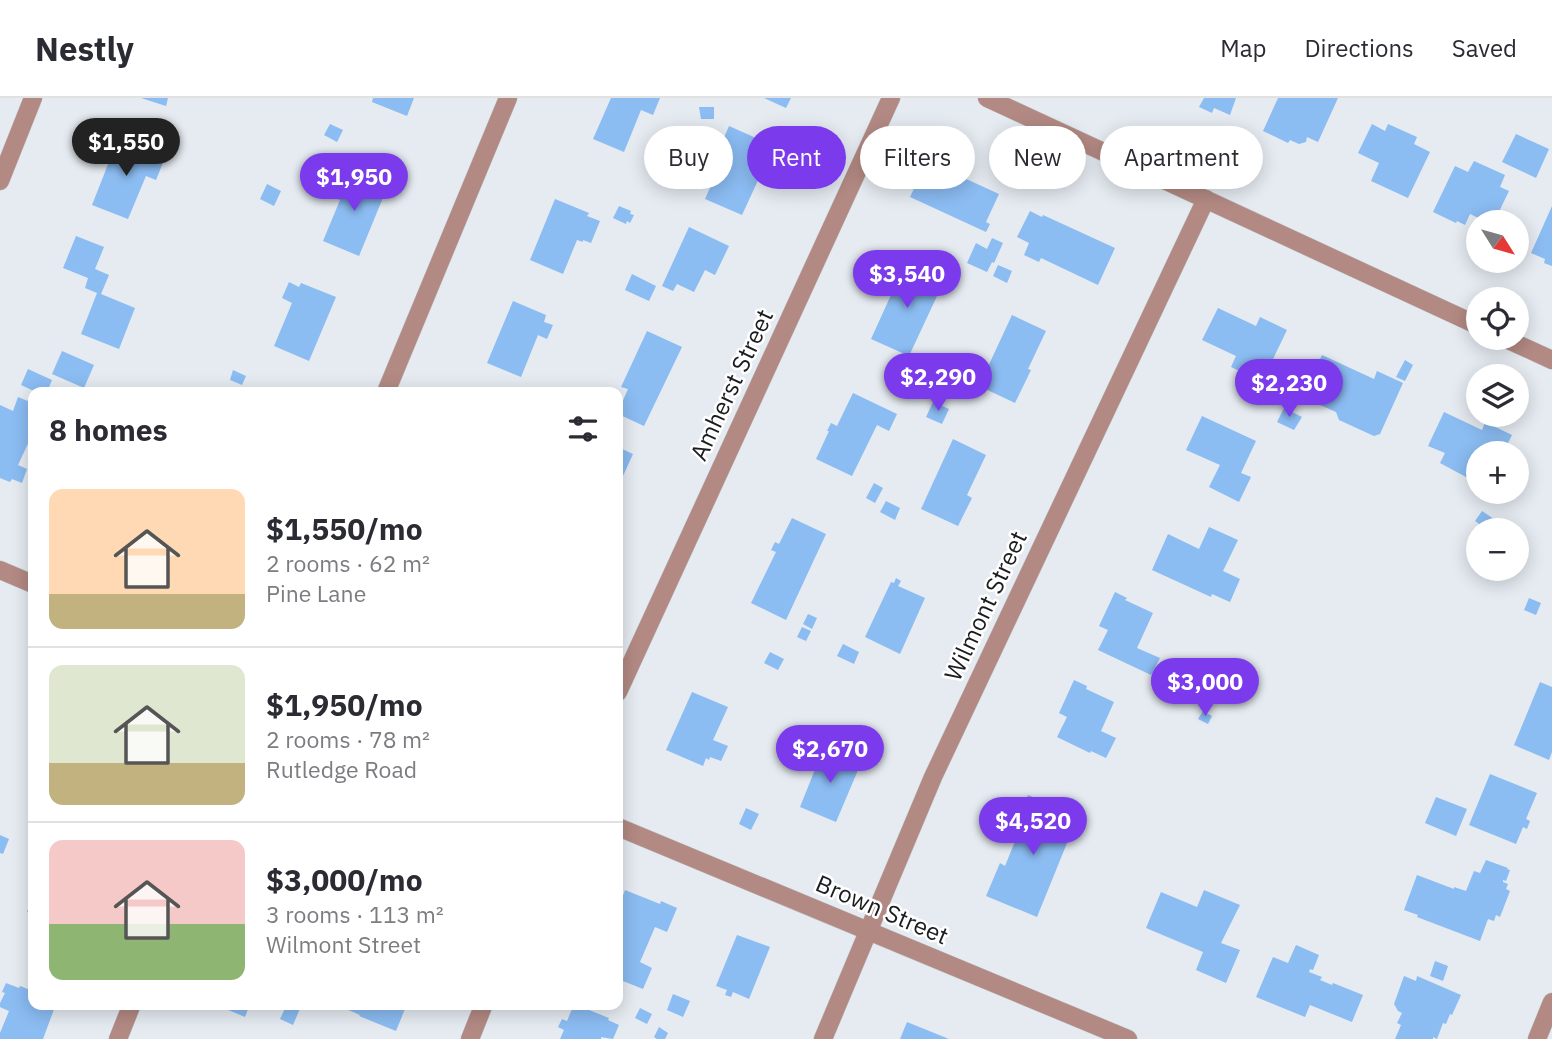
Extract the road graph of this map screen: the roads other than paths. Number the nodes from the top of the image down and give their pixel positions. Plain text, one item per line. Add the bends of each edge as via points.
1 (33, 98) edge
2 (508, 98) edge
3 (891, 98) edge
4 (987, 98) edge
5 (0, 181) edge
6 (1206, 199) junction
7 (1466, 320) edge
8 (1529, 349) edge
9 (1552, 360) edge
10 (388, 387) edge
11 (0, 570) edge
12 (28, 582) edge
13 (623, 681) edge
14 (623, 829) edge
15 (868, 931) junction
16 (1552, 1002) edge
17 (130, 1010) edge
18 (482, 1010) edge
19 (118, 1039) edge
20 (470, 1039) edge
21 (823, 1039) edge
22 (1128, 1039) edge
23 (1537, 1039) edge

1 - 5 street
2 - 10 street
3 - 13 street, Amherst Street
4 - 6 street
6 - 7 street
6 - 15 street, Wilmont Street via 921,803
8 - 9 street
11 - 12 street
14 - 15 street, Brown Street
15 - 21 street, Wilmont Street
15 - 22 street, Brown Street
16 - 23 street
17 - 19 street
18 - 20 street

